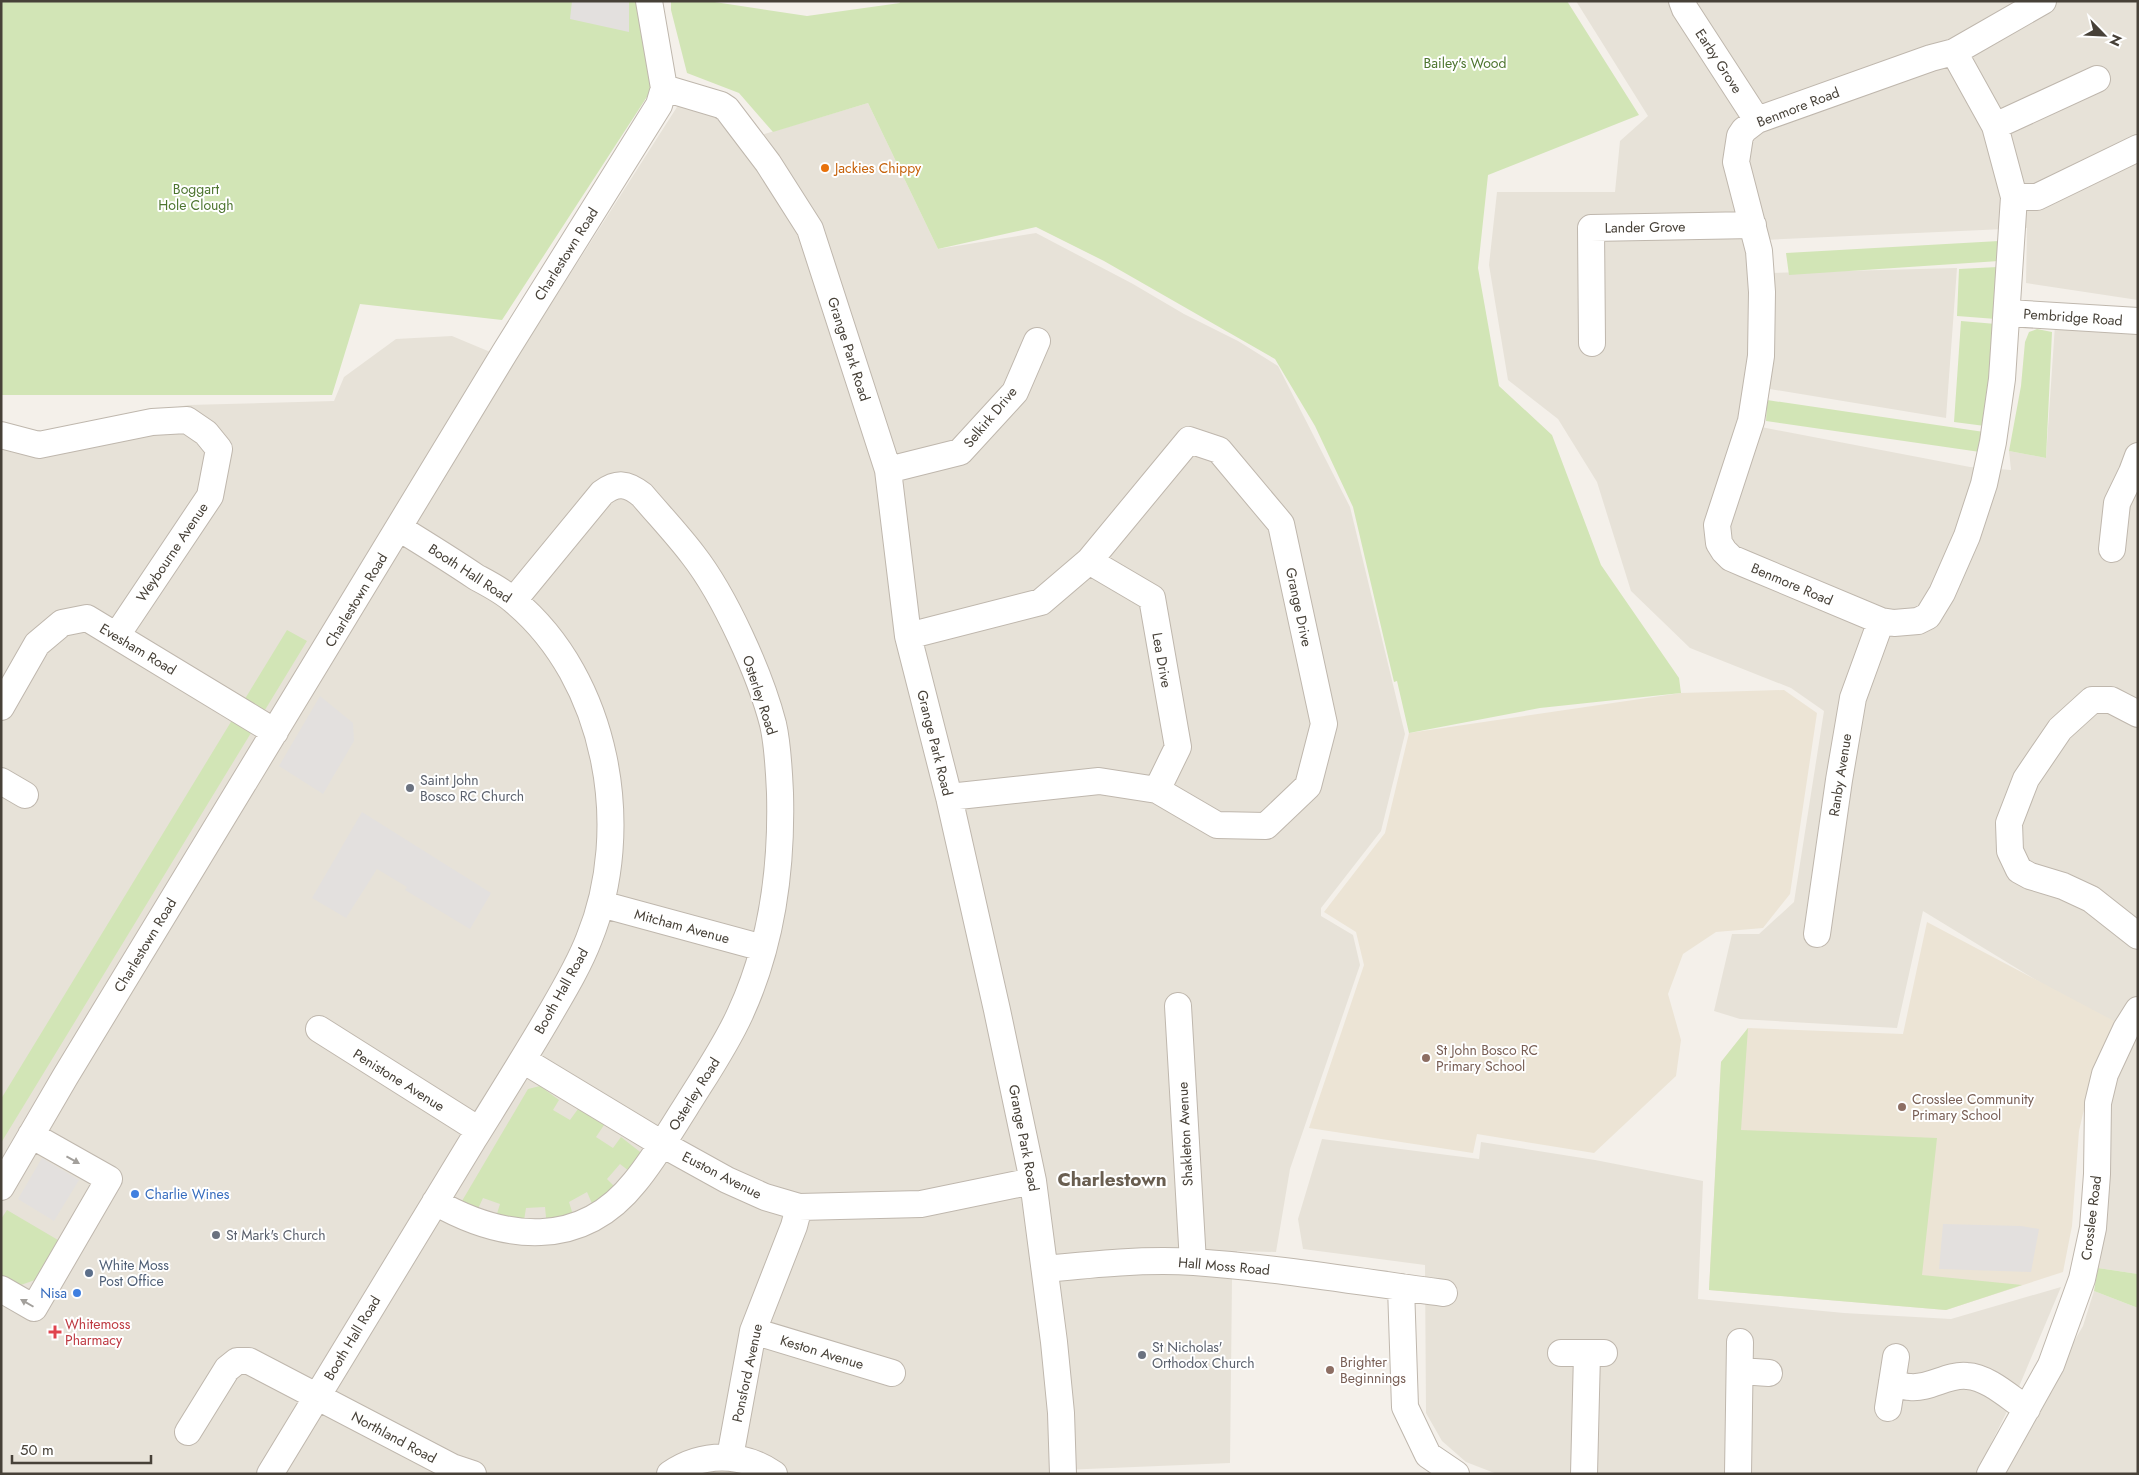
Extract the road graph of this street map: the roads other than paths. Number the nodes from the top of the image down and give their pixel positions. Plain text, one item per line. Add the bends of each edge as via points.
1 (649, 1) edge
2 (1682, 1) edge
3 (2042, 1) edge
4 (1954, 52) junction
5 (2097, 79) dead end
6 (664, 88) junction
7 (1757, 120) junction
8 (1995, 126) junction
9 (2138, 148) edge
10 (2014, 197) junction
11 (1753, 225) junction
12 (2008, 313) junction
13 (2138, 321) edge
14 (1037, 341) dead end
15 (1592, 342) dead end
16 (1, 435) edge
17 (2138, 456) edge
18 (888, 470) junction
19 (399, 528) junction
20 (2112, 549) dead end
21 (1089, 561) junction
22 (514, 600) junction
23 (1881, 622) junction
24 (117, 635) junction
25 (908, 636) junction
26 (1, 707) edge
27 (2138, 714) edge
28 (275, 732) junction
29 (1, 781) edge
30 (1157, 790) junction
31 (24, 795) dead end
32 (949, 797) junction
33 (601, 904) junction
34 (1817, 934) dead end
35 (2138, 936) edge
36 (763, 948) junction
37 (1178, 1006) dead end
38 (2138, 1010) edge
39 (319, 1029) dead end
40 (523, 1060) junction
41 (479, 1130) junction
42 (31, 1136) junction
43 (662, 1144) junction
44 (1033, 1181) junction
45 (1, 1188) edge
46 (435, 1202) junction
47 (798, 1207) junction
48 (1193, 1262) junction
49 (1046, 1269) junction
50 (1401, 1287) junction
51 (1, 1289) edge
52 (1444, 1293) dead end
53 (753, 1331) junction
54 (1740, 1342) dead end
55 (1561, 1353) dead end
56 (1896, 1357) dead end
57 (1740, 1371) junction
58 (1768, 1372) dead end
59 (892, 1373) dead end
60 (1892, 1382) junction
61 (317, 1396) junction
62 (1888, 1408) dead end
63 (2027, 1408) junction
64 (188, 1432) dead end
65 (730, 1457) junction
66 (270, 1474) edge
67 (473, 1474) edge
68 (670, 1474) edge
69 (774, 1474) edge
70 (1063, 1474) edge
71 (1456, 1474) edge
72 (1584, 1474) edge
73 (1738, 1474) edge
74 (1990, 1474) edge

1 - 6 street, Charlestown Road
2 - 7 street, Earby Grove
3 - 4 street, Benmore Road
4 - 7 street, Benmore Road
4 - 8 street, Benmore Road
5 - 8 street
6 - 18 street, Grange Park Road via 721,104 727,109 768,163 810,229
6 - 19 street, Charlestown Road via 660,105
7 - 11 street, Benmore Road via 1740,136 1736,152
8 - 10 street, Benmore Road
9 - 10 street via 2037,197
10 - 12 street, Benmore Road
11 - 15 street, Lander Grove via 1591,228
11 - 23 street, Benmore Road via 1762,284 1761,356 1751,421 1717,525 1719,543 1731,558
12 - 13 street, Pembridge Road
12 - 23 street, Benmore Road via 1990,457 1956,563 1928,616 1907,623
14 - 18 street, Selkirk Drive via 1015,392 960,452
16 - 24 street, Weybourne Avenue via 38,445 152,422 187,420 206,433 219,449 210,496
17 - 20 street via 2117,503
18 - 25 street, Grange Park Road
19 - 22 street, Booth Hall Road
19 - 28 street, Charlestown Road
21 - 25 street, Grange Drive via 1041,602
21 - 30 street, Lea Drive via 1152,598 1178,747
21 - 30 street, Grange Drive via 1189,440 1219,450 1281,524 1324,724 1308,786 1266,826 1217,825
22 - 33 street, Booth Hall Road via 566,663 588,703 598,734 606,771 611,844
22 - 36 street, Osterley Road via 602,493 620,484 632,487 642,495 694,556 727,609 773,725 780,773 781,831 776,889
23 - 34 street, Ranby Avenue via 1853,698
24 - 26 street, Evesham Road via 86,618 62,623 37,644
24 - 28 street, Evesham Road
25 - 32 street, Grange Park Road
27 - 35 street via 2111,700 2092,700 2060,729 2050,743 2026,779 2009,823 2010,851 2019,870 2091,899
28 - 42 street, Charlestown Road
29 - 31 street
30 - 32 street, Grange Drive via 1099,781
32 - 44 street, Grange Park Road
33 - 36 street, Mitcham Avenue
33 - 40 street, Booth Hall Road via 590,939 573,974
36 - 43 street, Osterley Road via 740,1014 722,1050
37 - 48 street, Shakleton Avenue
38 - 63 street, Crosslee Road via 2105,1074 2098,1103 2093,1228 2082,1279 2051,1365
39 - 41 street, Penistone Avenue
40 - 41 street, Booth Hall Road
40 - 43 street, Euston Avenue
41 - 46 street, Booth Hall Road
42 - 45 street, Charlestown Road
42 -> 51 street via 109,1179 34,1308
43 - 46 street, Osterley Road via 635,1183 612,1206 565,1229 530,1234 481,1223
43 - 47 street, Euston Avenue via 727,1180
44 - 47 street, Euston Avenue via 921,1204
44 - 49 street, Grange Park Road
46 - 61 street, Booth Hall Road
47 - 53 street, Ponsford Avenue via 794,1226
48 - 49 street, Hall Moss Road via 1118,1262
48 - 50 street, Hall Moss Road
49 - 70 street, Grange Park Road via 1060,1404
50 - 52 street, Hall Moss Road
50 - 71 street via 1405,1407 1428,1455
53 - 59 street, Keston Avenue
53 - 65 street, Ponsford Avenue
54 - 57 street
55 - 72 street via 1596,1353
56 - 60 street
57 - 58 street
57 - 73 street
60 - 62 street
60 - 63 street via 1910,1387 1925,1386 1967,1376 1985,1382
61 - 64 street, Northland Road via 249,1361 237,1361 227,1369
61 - 66 street, Booth Hall Road
61 - 67 street, Northland Road via 452,1467
63 - 74 street, Crosslee Road
65 - 68 street via 692,1462
65 - 69 street via 760,1465

